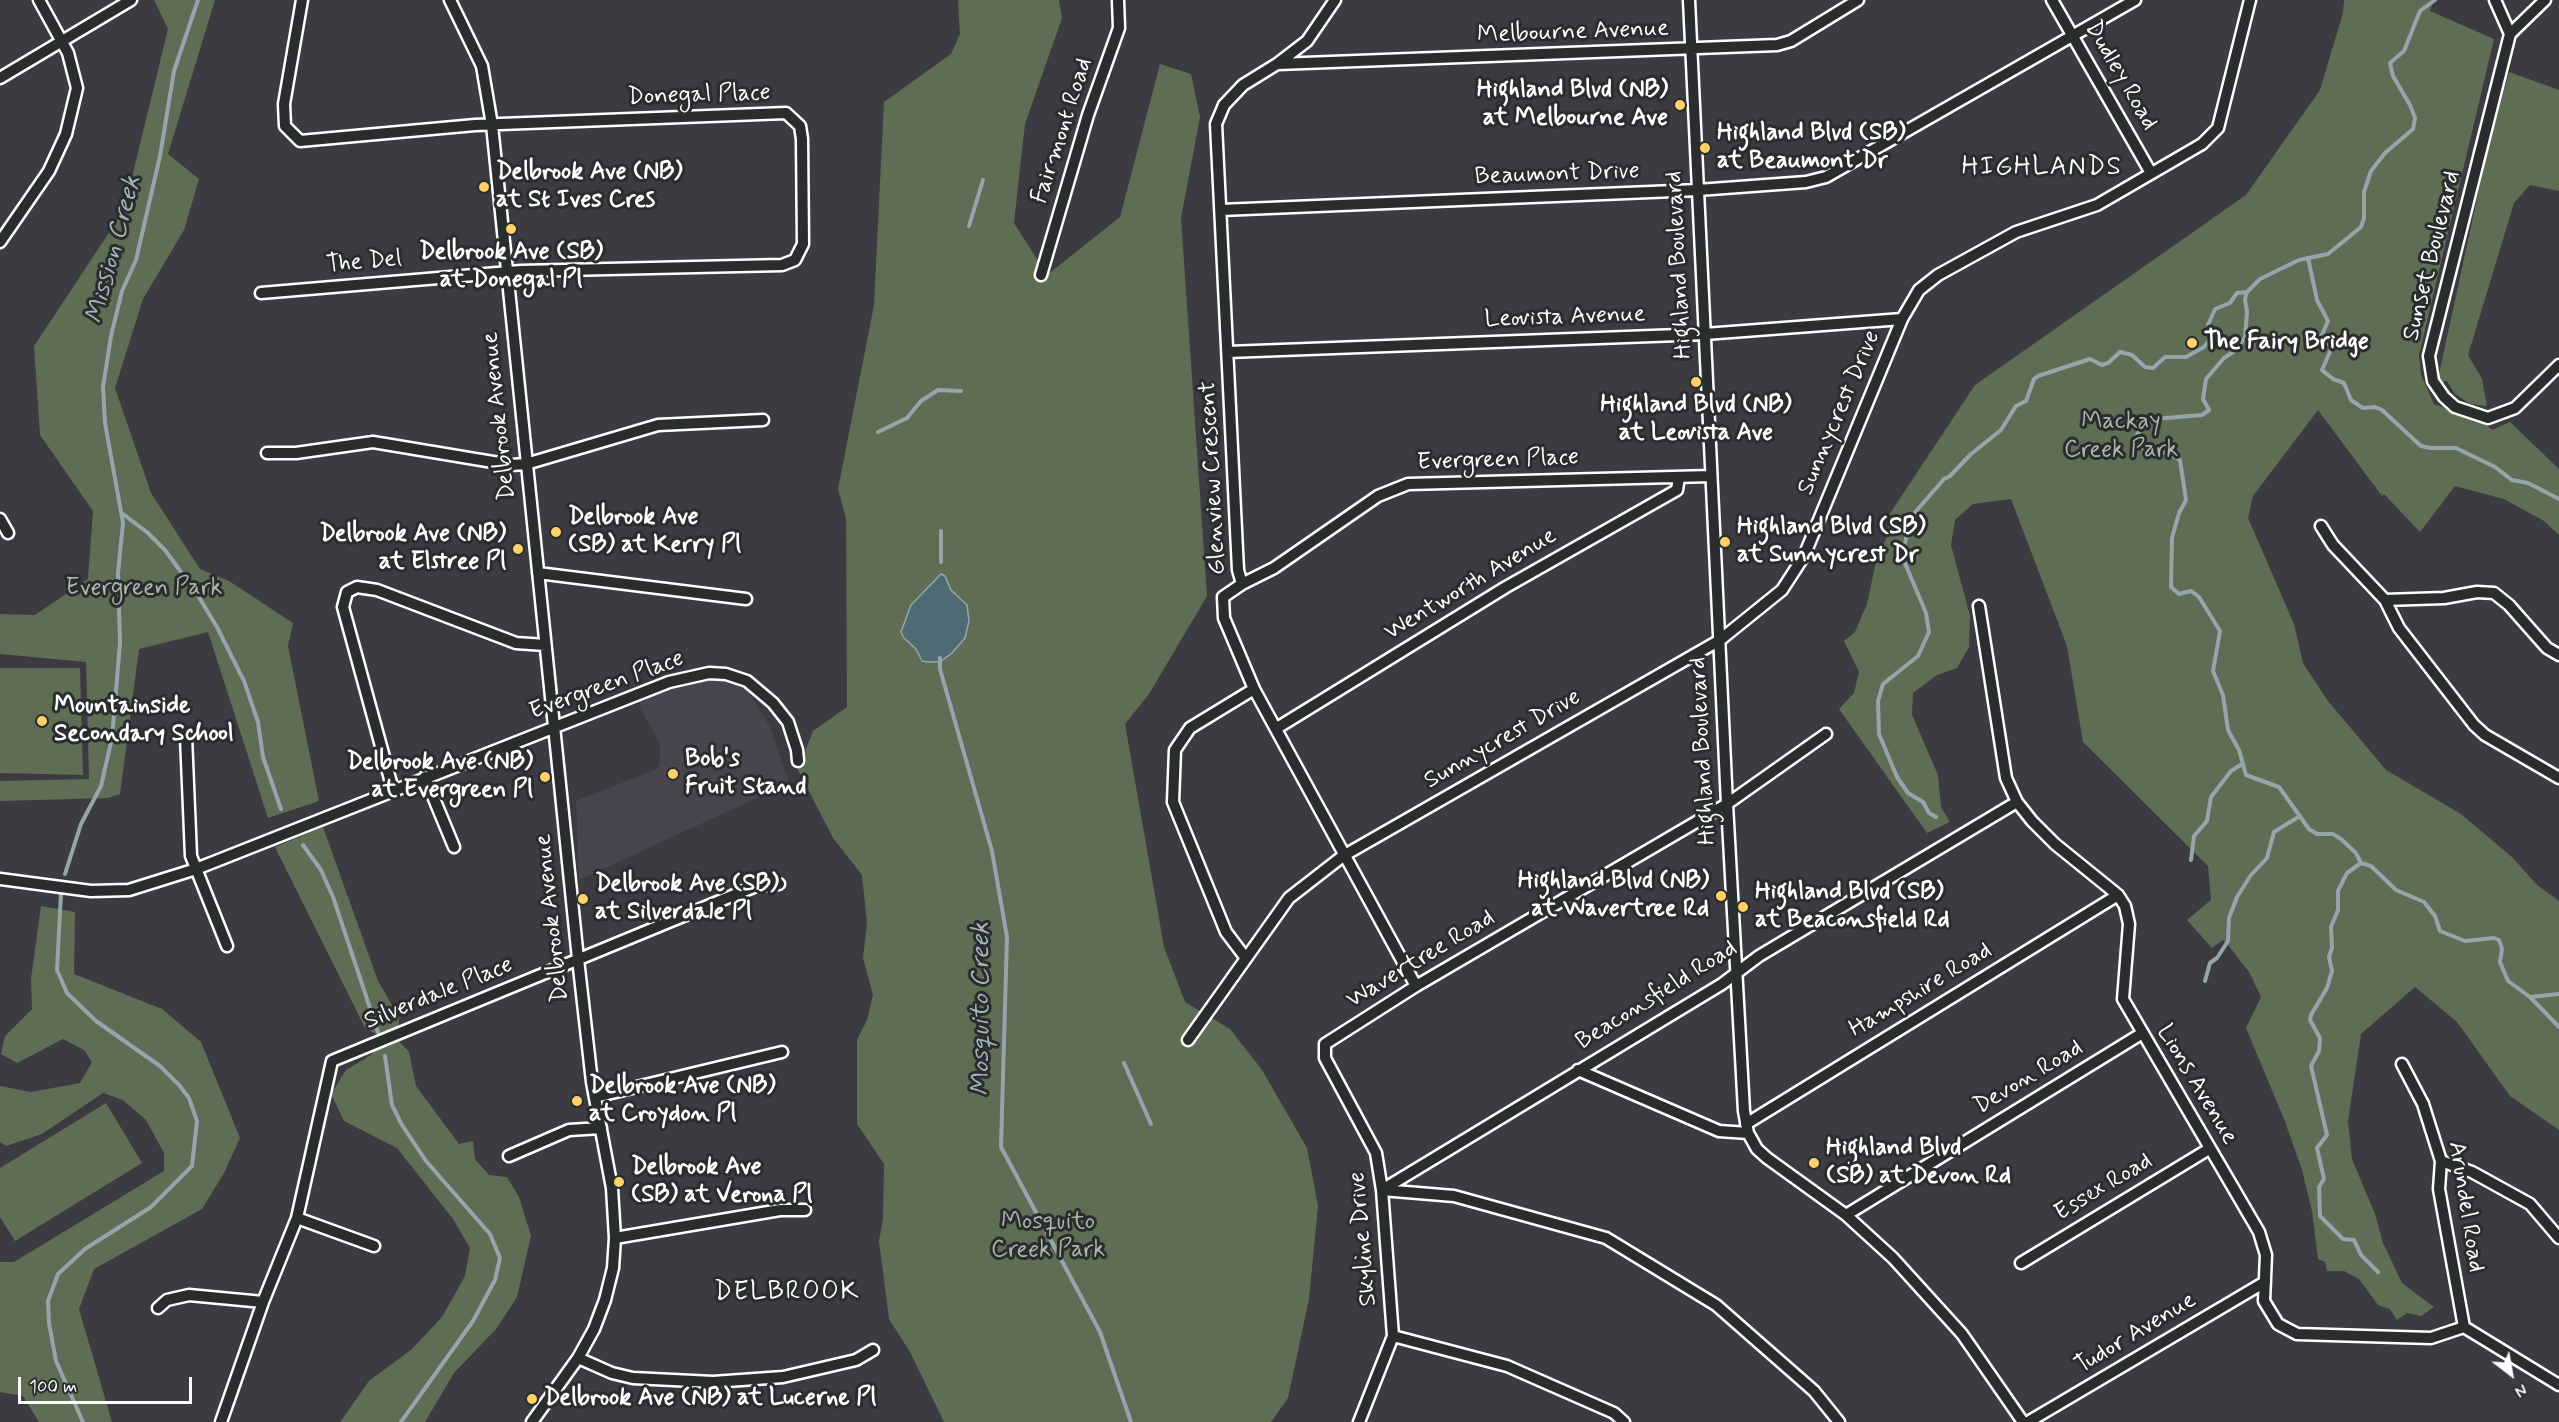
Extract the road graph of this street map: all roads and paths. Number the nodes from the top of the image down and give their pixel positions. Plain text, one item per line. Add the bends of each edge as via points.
1 (39, 0) edge
2 (131, 0) edge
3 (303, 0) edge
4 (450, 0) edge
5 (1118, 0) edge
6 (1335, 0) edge
7 (1689, 0) edge
8 (1858, 0) edge
9 (2052, 0) edge
10 (2135, 0) edge
11 (2250, 0) edge
12 (2496, 0) edge
13 (2545, 0) edge
14 (2510, 34) junction
15 (2072, 36) junction
16 (62, 41) junction
17 (1691, 50) junction
18 (1277, 64) junction
19 (0, 78) edge
20 (492, 125) junction
21 (2151, 173) junction
22 (1698, 190) junction
23 (1221, 210) junction
24 (0, 242) edge
25 (506, 272) junction
26 (1041, 275) dead end
27 (261, 293) dead end
28 (1902, 319) junction
29 (1704, 334) junction
30 (1228, 352) junction
31 (2559, 365) edge
32 (763, 420) dead end
33 (267, 453) dead end
34 (526, 464) junction
35 (1711, 476) junction
36 (1679, 477) junction
37 (0, 519) edge
38 (2321, 526) dead end
39 (8, 533) dead end
40 (538, 573) junction
41 (1242, 584) junction
42 (746, 599) dead end
43 (2385, 600) junction
44 (1979, 606) dead end
45 (1720, 640) junction
46 (545, 645) junction
47 (2559, 656) edge
48 (1254, 689) junction
49 (554, 727) junction
50 (1277, 728) junction
51 (1826, 734) dead end
52 (186, 737) dead end
53 (798, 761) dead end
54 (425, 777) junction
55 (2559, 778) edge
56 (393, 790) junction
57 (2017, 801) junction
58 (1727, 804) junction
59 (454, 847) dead end
60 (1343, 856) junction
61 (196, 869) junction
62 (0, 879) edge
63 (779, 885) dead end
64 (2118, 895) junction
65 (227, 946) dead end
66 (1245, 957) junction
67 (578, 959) junction
68 (1737, 973) junction
69 (1416, 986) junction
70 (2141, 1034) junction
71 (1188, 1040) dead end
72 (782, 1052) dead end
73 (1325, 1058) joint
74 (2402, 1064) dead end
75 (1578, 1070) junction
76 (595, 1097) junction
77 (601, 1128) junction
78 (1747, 1128) junction
79 (2209, 1149) junction
80 (509, 1156) dead end
81 (2441, 1161) junction
82 (1382, 1190) junction
83 (805, 1210) dead end
84 (1846, 1215) junction
85 (297, 1218) junction
86 (615, 1238) junction
87 (2559, 1238) edge
88 (374, 1246) dead end
89 (2021, 1263) dead end
90 (2265, 1282) junction
91 (263, 1302) junction
92 (158, 1308) dead end
93 (2464, 1327) junction
94 (1393, 1336) junction
95 (873, 1350) dead end
96 (578, 1358) junction
97 (2559, 1385) edge
98 (222, 1422) edge
99 (532, 1422) edge
100 (1359, 1422) edge
101 (1624, 1422) edge
102 (1839, 1422) edge
103 (2023, 1422) edge
104 (2028, 1422) edge

1 - 16 street
2 - 16 street
3 - 20 street via 284,104 285,126 300,141
4 - 20 street, Delbrook Avenue via 482,66
5 - 26 street, Fairmont Road via 1119,28 1088,115
6 - 18 street, Glenview Crescent via 1306,41
7 - 17 street, Highland Boulevard
8 - 17 street, Melbourne Avenue via 1791,41
9 - 15 street, Dudley Road
10 - 15 street, Beaumont Drive
11 - 21 street, Sunnycrest Drive via 2218,128 2202,144
12 - 14 street
13 - 14 street
14 - 31 street, Sunset Boulevard via 2429,356 2430,369 2436,386 2455,407 2488,418 2515,408
15 - 21 street, Dudley Road
15 - 22 street, Beaumont Drive via 1826,177
16 - 19 street
16 - 24 street via 77,88 72,113 49,171
17 - 18 street, Melbourne Avenue
17 - 22 street, Highland Boulevard
18 - 23 street, Glenview Crescent via 1243,85 1224,105 1216,124
20 - 25 street, Delbrook Avenue
20 - 25 street, Donegal Place via 786,113 800,126 802,139 803,244 795,260 782,265
21 - 28 street, Sunnycrest Drive via 2097,205 2016,232 1938,275 1919,290
22 - 23 street, Beaumont Drive
22 - 29 street, Highland Boulevard
23 - 30 street, Glenview Crescent
25 - 27 street, The Del
25 - 34 street, Delbrook Avenue
28 - 29 street, Leovista Avenue
28 - 45 street, Sunnycrest Drive via 1804,556 1782,590
29 - 30 street, Leovista Avenue
29 - 35 street, Highland Boulevard
30 - 41 street, Glenview Crescent via 1238,570
32 - 34 street via 658,425
33 - 34 street via 373,442 511,465
34 - 40 street, Delbrook Avenue
35 - 36 street, Evergreen Place
35 - 45 street, Highland Boulevard
36 - 41 street, Evergreen Place via 1408,484 1378,496 1274,568
36 - 50 street, Wentworth Avenue via 1677,490 1506,587
37 - 39 street
38 - 43 street via 2333,545
40 - 42 street
40 - 46 street, Delbrook Avenue
41 - 48 street, Glenview Crescent via 1223,597 1224,618
43 - 47 street via 2494,592
43 - 55 street via 2399,628 2475,725 2485,735
44 - 57 street, Lions Avenue via 2006,778
45 - 58 street, Highland Boulevard
45 - 60 street, Sunnycrest Drive
46 - 49 street, Delbrook Avenue
46 - 56 street via 516,643 377,590 357,587 347,592 343,607
48 - 50 street, Glenview Crescent
48 - 66 street via 1190,728 1175,750 1173,802 1226,932
49 - 53 street, Evergreen Place via 669,682 709,673 726,674 747,681 773,703 788,722
49 - 54 street, Evergreen Place
49 - 67 street, Delbrook Avenue
50 - 60 street, Glenview Crescent
51 - 58 street, Wavertree Road
52 - 61 street via 191,856
54 - 56 street, Evergreen Place
54 - 59 street
56 - 61 street, Evergreen Place
57 - 64 street, Lions Avenue via 2055,843
57 - 68 street, Beaconsfield Road
58 - 68 street, Highland Boulevard
58 - 69 street, Wavertree Road
60 - 66 street, Sunnycrest Drive via 1289,898
60 - 69 street, Glenview Crescent
61 - 62 street, Evergreen Place via 110,892
61 - 65 street
63 - 67 street, Silverdale Place via 756,886
64 - 70 street, Lions Avenue via 2129,924 2122,999
64 - 78 street, Hampshire Road via 1773,1106
66 - 71 street, Sunnycrest Drive
67 - 76 street, Delbrook Avenue
67 - 85 street, Silverdale Place via 332,1060
68 - 75 street, Beaconsfield Road
68 - 78 street, Highland Boulevard
69 - 73 street, Wavertree Road via 1325,1044
70 - 79 street, Lions Avenue
70 - 84 street, Devon Road
72 - 76 street
73 - 82 street, Skyline Drive via 1376,1153
74 - 81 street, Arundel Road via 2423,1104
75 - 78 street via 1719,1131
75 - 82 street, Beaconsfield Road
76 - 77 street, Delbrook Avenue
77 - 80 street via 569,1130
77 - 86 street, Delbrook Avenue via 612,1188
78 - 84 street via 1757,1149 1767,1158
79 - 89 street, Essex Road
79 - 90 street, Lions Avenue via 2259,1232 2266,1255
81 - 87 street via 2472,1172 2530,1204
81 - 93 street, Arundel Road via 2439,1189
82 - 94 street, Skyline Drive
82 - 102 street via 1454,1196 1606,1238 1716,1305 1814,1390
83 - 86 street via 780,1210
84 - 103 street via 1893,1258 1962,1334
85 - 88 street
85 - 91 street, Silverdale Place
86 - 96 street, Delbrook Avenue via 605,1300
90 - 93 street, Lions Avenue via 2264,1301 2278,1324 2297,1334 2431,1338
90 - 104 street, Tudor Avenue
91 - 92 street via 189,1295 167,1300
91 - 98 street, Silverdale Place
93 - 97 street
94 - 100 street, Skyline Drive
94 - 101 street via 1507,1366 1614,1413
95 - 96 street via 856,1360 783,1377 713,1382 633,1378
96 - 99 street, Delbrook Avenue

